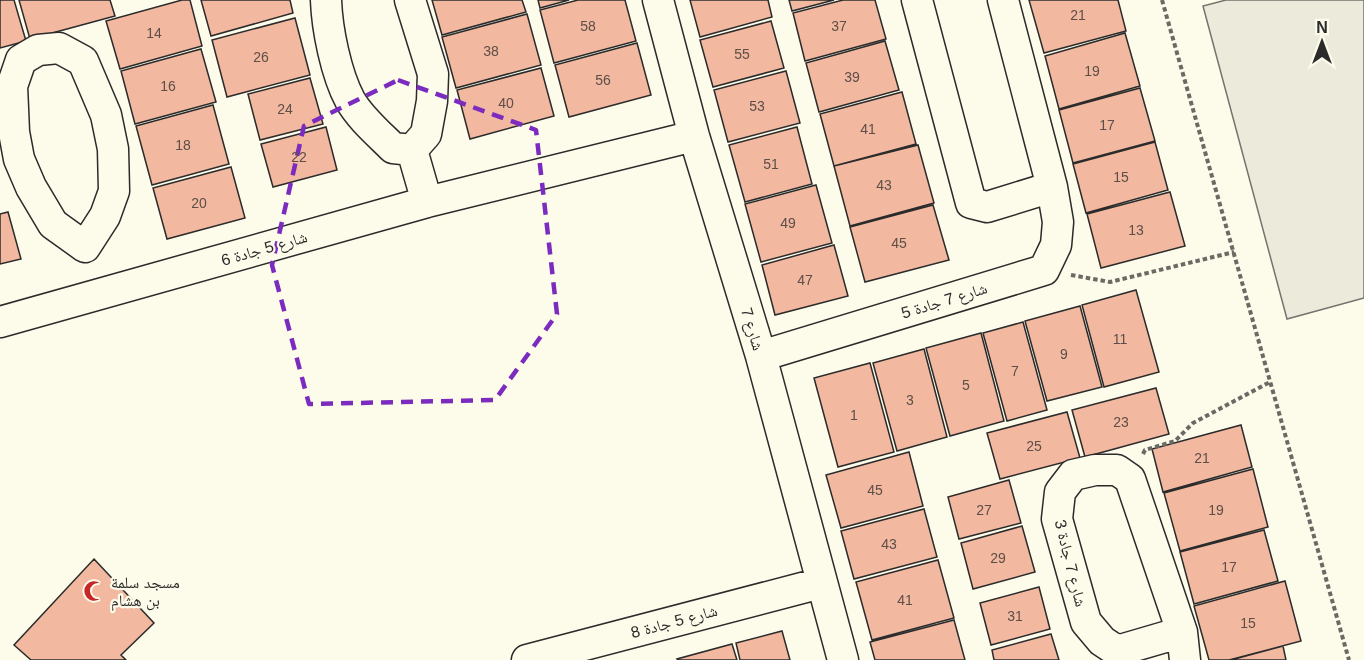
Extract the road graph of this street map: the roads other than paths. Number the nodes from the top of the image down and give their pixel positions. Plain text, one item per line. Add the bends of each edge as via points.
1 (326, 0) edge
2 (410, 0) edge
3 (658, 0) edge
4 (917, 0) edge
5 (1003, 0) edge
6 (694, 136) junction
7 (412, 150) junction
8 (1052, 187) junction
9 (427, 202) junction
10 (85, 247) junction
11 (102, 294) junction
12 (0, 322) edge
13 (761, 356) junction
14 (820, 583) junction
15 (1183, 646) edge
16 (527, 660) edge
17 (843, 660) edge

1 - 7 street via 337,60 350,100 393,148
2 - 7 street via 433,74 426,134
3 - 6 street, شارع 7
4 - 8 street via 971,203 987,207
5 - 8 street
6 - 9 street, شارع 5 جادة 6
6 - 13 street, شارع 7
7 - 9 street
8 - 13 street, شارع 7 جادة 5 via 1058,222 1056,245 1044,270
9 - 11 street, شارع 5 جادة 6
10 - 10 street via 105,216 114,191 106,115 83,61 59,48 38,50 21,60 12,87 19,159 53,224
10 - 11 street
11 - 12 street, شارع 5 جادة 6
13 - 14 street, شارع 7
14 - 16 street, شارع 5 جادة 8
14 - 17 street, شارع 7
15 - 15 street, شارع 7 جادة 3 via 1117,651 1086,622 1057,519 1060,492 1073,476 1117,470 1130,478

